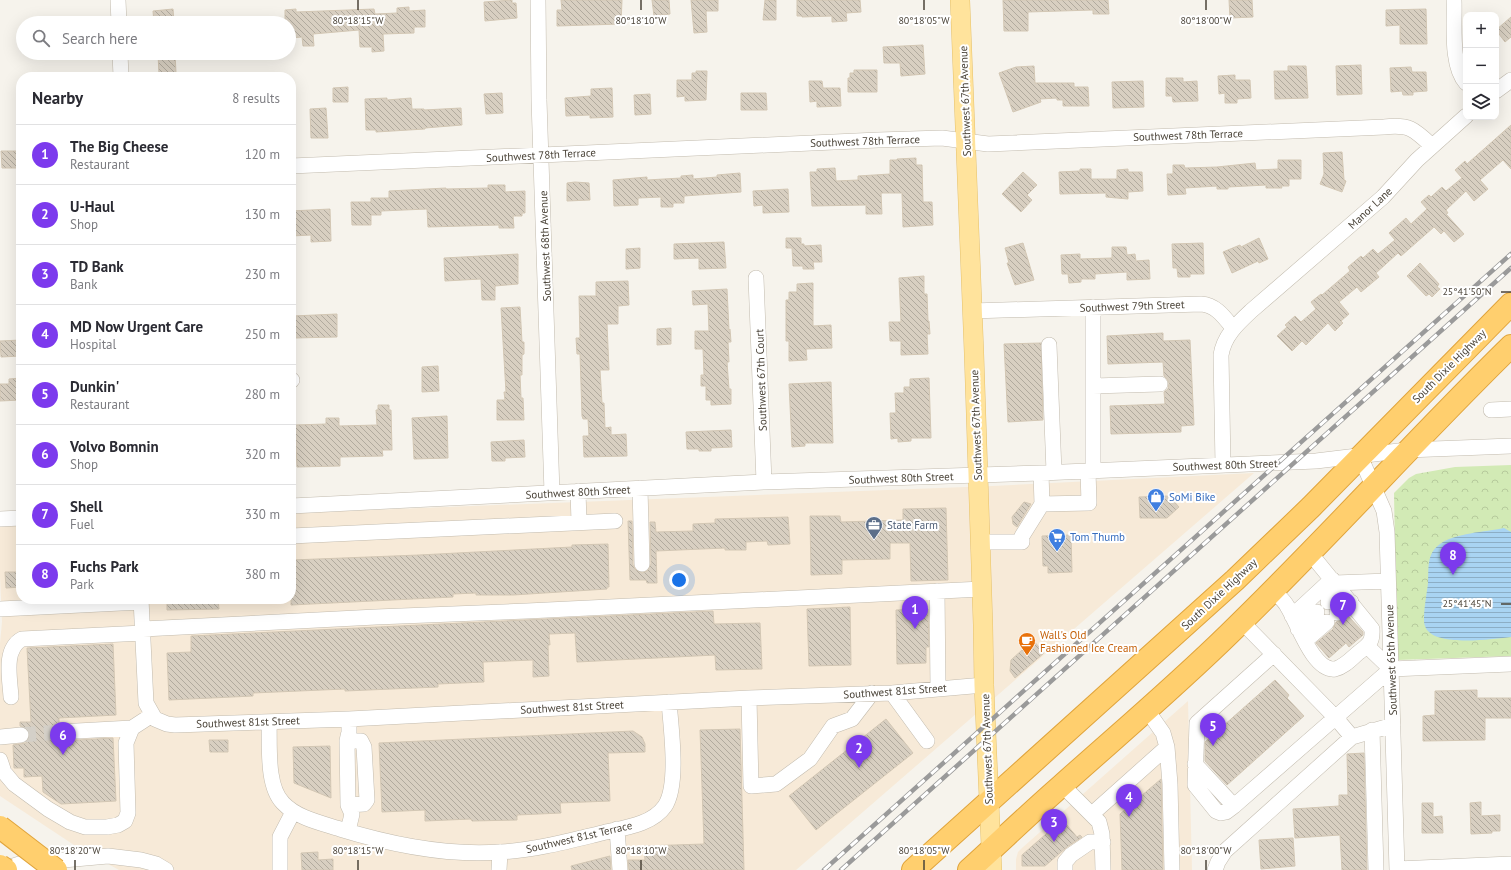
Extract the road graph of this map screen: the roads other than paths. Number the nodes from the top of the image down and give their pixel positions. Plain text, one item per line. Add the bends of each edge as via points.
1 (118, 0) edge
2 (538, 0) edge
3 (960, 0) edge
4 (1454, 0) edge
5 (119, 16) edge
6 (120, 60) edge
7 (121, 72) edge
8 (1463, 79) edge
9 (1511, 80) edge
10 (1499, 89) edge
11 (1463, 119) edge
12 (967, 141) junction
13 (1432, 146) junction
14 (542, 155) junction
15 (296, 166) edge
16 (756, 278) dead end
17 (1511, 304) edge
18 (1093, 307) junction
19 (972, 312) junction
20 (1233, 328) junction
21 (1049, 345) dead end
22 (1511, 346) edge
23 (1160, 384) dead end
24 (1093, 386) junction
25 (1511, 408) edge
26 (1491, 410) dead end
27 (1511, 446) edge
28 (1407, 450) junction
29 (1360, 456) junction
30 (1224, 465) junction
31 (1091, 471) junction
32 (1048, 473) junction
33 (977, 475) junction
34 (764, 482) junction
35 (1373, 487) junction
36 (640, 488) junction
37 (578, 491) junction
38 (552, 493) junction
39 (1042, 504) junction
40 (296, 506) edge
41 (16, 518) edge
42 (0, 519) edge
43 (615, 521) dead end
44 (579, 522) junction
45 (296, 536) edge
46 (980, 542) junction
47 (1310, 553) junction
48 (642, 564) dead end
49 (1388, 581) junction
50 (1336, 584) junction
51 (982, 589) junction
52 (1273, 590) junction
53 (937, 591) junction
54 (1350, 602) junction
55 (81, 604) edge
56 (141, 604) edge
57 (0, 608) edge
58 (1327, 613) junction
59 (1242, 622) junction
60 (1298, 629) junction
61 (143, 631) junction
62 (1367, 646) junction
63 (1274, 654) junction
64 (1511, 664) edge
65 (1391, 668) junction
66 (984, 685) junction
67 (938, 689) junction
68 (892, 693) junction
69 (872, 694) junction
70 (11, 697) dead end
71 (749, 698) junction
72 (669, 702) junction
73 (1147, 710) junction
74 (1335, 717) junction
75 (156, 719) junction
76 (349, 719) junction
77 (269, 722) junction
78 (1393, 725) junction
79 (132, 728) junction
80 (1372, 730) junction
81 (59, 732) tunnel mouth
82 (21, 735) tunnel mouth
83 (0, 737) edge
84 (1352, 737) junction
85 (927, 741) dead end
86 (1167, 747) junction
87 (0, 760) edge
88 (1062, 785) junction
89 (989, 802) junction
90 (293, 812) junction
91 (1092, 814) junction
92 (0, 828) edge
93 (617, 829) junction
94 (348, 831) junction
95 (1102, 842) junction
96 (500, 852) junction
97 (991, 860) edge
98 (1511, 864) edge
99 (0, 866) edge
100 (1397, 869) edge
101 (1, 870) edge
102 (6, 870) edge
103 (56, 870) edge
104 (166, 870) edge
105 (280, 870) edge
106 (499, 870) edge
107 (620, 870) edge
108 (913, 870) edge
109 (969, 870) edge
110 (1064, 870) edge
111 (1103, 870) edge
112 (1172, 870) edge
113 (1215, 870) edge
114 (1376, 870) edge

1 - 5 street
2 - 14 street, Southwest 68th Avenue
3 - 12 main road, Southwest 67th Avenue
4 - 8 street via 1456,63
6 - 7 street
9 - 10 street
11 - 13 street, Manor Lane
12 - 13 street, Southwest 78th Terrace via 988,144 1398,125 1415,131
12 - 14 street, Southwest 78th Terrace via 942,138
12 - 19 main road, Southwest 67th Avenue
13 - 20 street, Manor Lane via 1383,197
14 - 15 street, Southwest 78th Terrace
14 - 38 street, Southwest 68th Avenue
16 - 34 street, Southwest 67th Court
17 - 29 highway, South Dixie Highway
18 - 19 street, Southwest 79th Street
18 - 20 street, Southwest 79th Street via 1206,304 1217,309
18 - 24 street
19 - 33 main road, Southwest 67th Avenue
20 - 30 street via 1225,341 1221,355
21 - 32 street
22 - 28 highway
23 - 24 street
24 - 31 street
25 - 26 street
27 - 28 street, Southwest 80th Street
28 - 29 street, Southwest 80th Street
28 - 35 highway
29 - 30 street, Southwest 80th Street via 1316,461
29 - 35 street, Southwest 65th Avenue
29 - 89 highway, South Dixie Highway via 1235,580
30 - 31 street, Southwest 80th Street
31 - 32 street, Southwest 80th Street
31 - 39 street via 1089,503
32 - 33 street, Southwest 80th Street
32 - 39 street
33 - 34 street, Southwest 80th Street
33 - 46 main road, Southwest 67th Avenue
34 - 36 street, Southwest 80th Street
35 - 47 highway
35 - 49 street, Southwest 65th Avenue via 1384,511
36 - 37 street, Southwest 80th Street
36 - 48 street
37 - 38 street, Southwest 80th Street
37 - 44 street
38 - 40 street, Southwest 80th Street
39 - 46 street via 1022,536 1022,542
41 - 42 street
43 - 44 street
44 - 45 street
46 - 51 main road, Southwest 67th Avenue
47 - 50 street
47 - 52 highway
49 - 50 street
49 - 65 street, Southwest 65th Avenue
50 - 54 street
50 - 58 street
50 - 60 street
51 - 53 street
51 - 66 main road, Southwest 67th Avenue
52 - 59 highway
52 - 60 street via 1287,605
53 - 61 street via 361,618
53 - 67 street
54 - 58 street
54 - 62 street via 1372,629 1372,638
55 - 57 street
56 - 61 street
58 - 60 street
59 - 63 street
59 - 73 highway
60 - 62 street via 1308,648 1325,667 1341,667
61 - 70 street via 22,639 11,650
61 - 75 street via 145,697
62 - 65 street
63 - 74 street
63 - 74 street via 1197,723 1195,768 1228,810
64 - 65 street
65 - 74 street
65 - 78 street, Southwest 65th Avenue
66 - 67 street, Southwest 81st Street
66 - 89 main road, Southwest 67th Avenue
67 - 68 street, Southwest 81st Street
68 - 69 street, Southwest 81st Street
68 - 85 street
69 - 71 street, Southwest 81st Street
69 - 71 street via 852,719 833,726 810,759 776,784 751,786
71 - 72 street, Southwest 81st Street
72 - 76 street, Southwest 81st Street
72 - 93 street, Southwest 81st Terrace via 673,785 666,806 647,820
73 - 86 street via 1163,733
73 - 88 highway
74 - 84 street
75 - 77 street, Southwest 81st Street via 175,725
75 - 79 street
76 - 77 street, Southwest 81st Street
76 - 94 street via 347,741 361,741 364,747 367,800 364,804 348,805 352,814
77 - 90 street, Southwest 81st Terrace via 272,783 278,798
78 - 80 street
78 - 100 street, Southwest 65th Avenue
79 - 81 street
79 - 87 street via 126,743 128,812 124,821 118,825 85,827 70,822 14,784 4,772
80 - 84 street
80 - 114 street
82 - 83 street
84 - 113 street via 1225,851
86 - 91 street
86 - 112 street
88 - 91 street
88 - 97 highway
89 - 97 main road, Southwest 67th Avenue
89 - 108 highway, South Dixie Highway
90 - 94 street, Southwest 81st Terrace
90 - 105 street via 280,837
91 - 95 street via 1099,822
92 - 103 highway, bridge
93 - 96 street, Southwest 81st Terrace via 553,845
93 - 107 street
94 - 96 street, Southwest 81st Terrace via 412,846 468,852
95 - 110 street via 1090,842 1071,855
95 - 111 street
96 - 106 street
97 - 109 highway
98 - 100 street
99 - 102 highway, bridge
101 - 104 street via 19,864 108,856 141,860

